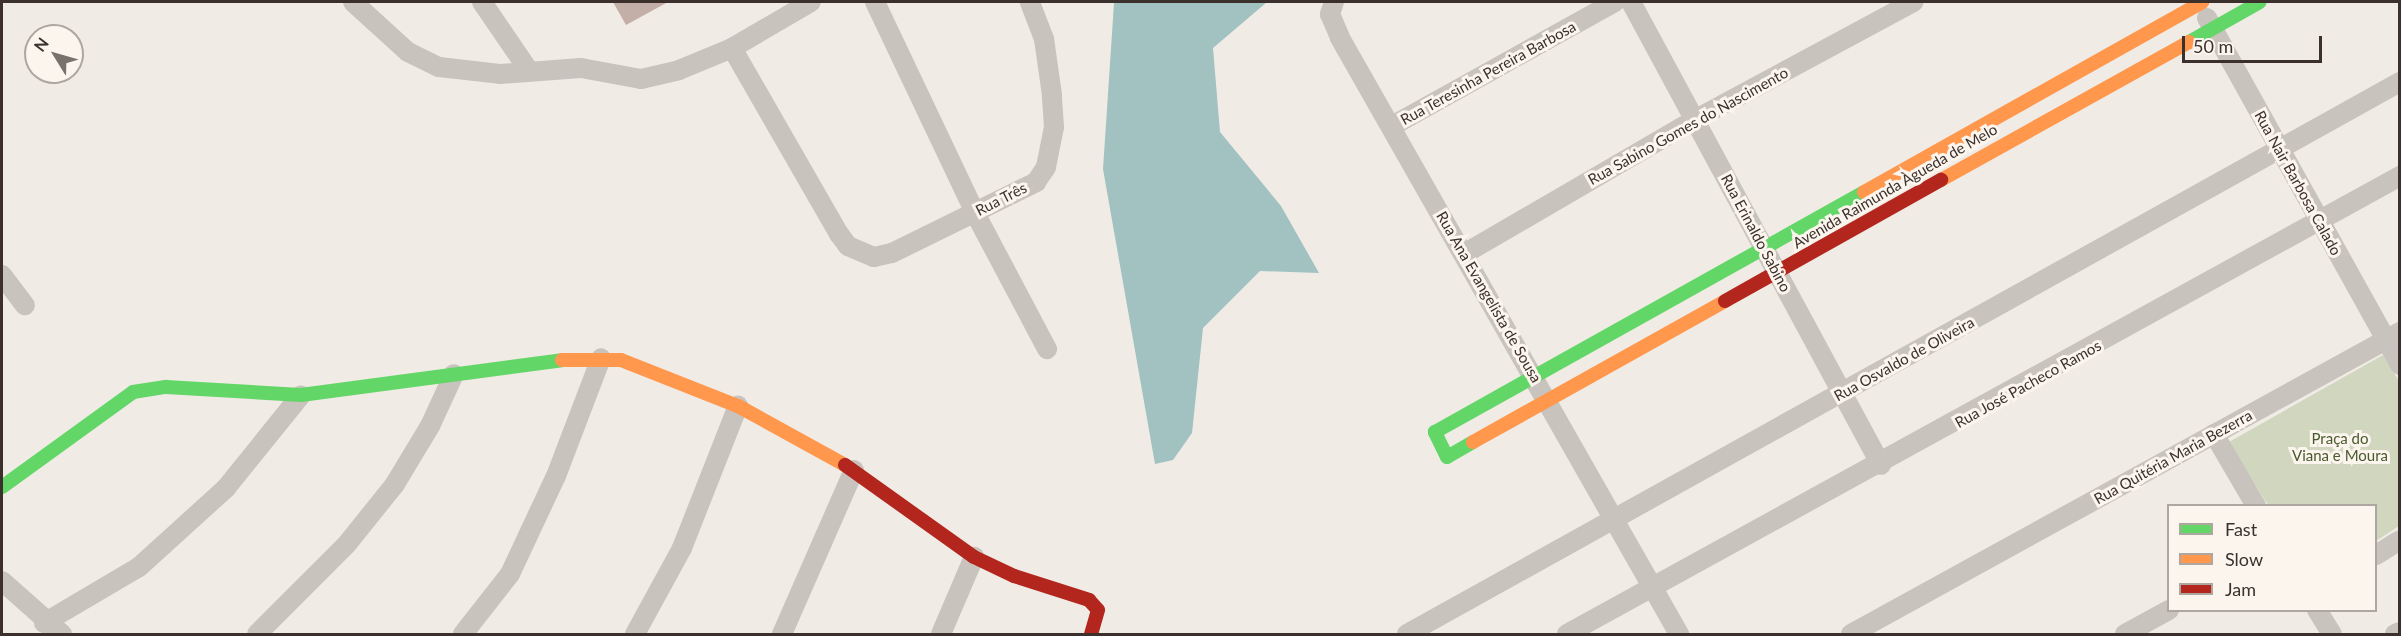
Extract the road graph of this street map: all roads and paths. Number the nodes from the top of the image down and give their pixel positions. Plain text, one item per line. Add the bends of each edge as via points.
1 (353, 2) edge
2 (482, 2) edge
3 (812, 2) edge
4 (874, 2) edge
5 (1030, 2) edge
6 (1333, 2) edge
7 (1615, 2) edge
8 (1632, 2) edge
9 (1913, 2) edge
10 (2200, 2) edge
11 (2260, 2) edge
12 (2212, 28) junction
13 (732, 48) junction
14 (529, 71) junction
15 (2400, 82) edge
16 (1696, 119) junction
17 (1392, 126) junction
18 (1981, 126) junction
19 (1994, 148) junction
20 (2280, 150) junction
21 (2400, 176) edge
22 (975, 213) junction
23 (2319, 222) junction
24 (1763, 249) junction
25 (1464, 254) junction
26 (1777, 273) junction
27 (2, 275) edge
28 (25, 305) dead end
29 (2392, 336) edge
30 (1047, 349) dead end
31 (601, 358) junction
32 (2400, 365) edge
33 (454, 374) junction
34 (1535, 379) junction
35 (1842, 394) junction
36 (301, 395) junction
37 (1548, 404) junction
38 (738, 406) junction
39 (2214, 434) junction
40 (1881, 465) junction
41 (854, 470) junction
42 (2, 487) edge
43 (2255, 504) edge
44 (1615, 520) junction
45 (2400, 540) edge
46 (2377, 554) edge
47 (974, 557) junction
48 (2, 581) edge
49 (1654, 589) junction
50 (2167, 611) edge
51 (2319, 612) edge
52 (44, 623) junction
53 (2400, 632) edge
54 (62, 634) edge
55 (257, 634) edge
56 (463, 634) edge
57 (636, 634) edge
58 (782, 634) edge
59 (941, 634) edge
60 (1091, 634) edge
61 (1407, 634) edge
62 (1566, 634) edge
63 (1679, 634) edge
64 (1851, 634) edge
65 (2125, 634) edge
66 (2332, 634) edge
67 (2394, 634) edge

1 - 14 street via 408,52 439,67 472,73
2 - 14 street
3 - 13 street
4 - 22 street
5 - 22 street, Rua Três via 1044,39 1052,95 1052,147 1036,182
6 - 17 street, Rua Ana Evangelista de Sousa via 1330,14 1340,38
7 - 17 street, Rua Teresinha Pereira Barbosa
8 - 16 street, Rua Erinaldo Sabino
9 - 16 street, Rua Sabino Gomes do Nascimento
10 - 12 street, Rua Nair Barbosa Calado
10 - 18 street, Avenida Raimunda Àgueda de Melo
11 - 12 street, Avenida Raimunda Àgueda de Melo
12 - 19 street, Avenida Raimunda Àgueda de Melo
12 - 20 street, Rua Nair Barbosa Calado
13 - 14 street via 679,70 640,79 581,68
13 - 22 street, Rua Três via 839,234 861,254 874,257 892,253
15 - 20 street, Rua Osvaldo de Oliveira
16 - 24 street, Rua Erinaldo Sabino
16 - 25 street, Rua Sabino Gomes do Nascimento
17 - 25 street, Rua Ana Evangelista de Sousa
18 - 19 street
18 - 24 street, Avenida Raimunda Àgueda de Melo
19 - 26 street, Avenida Raimunda Àgueda de Melo
20 - 23 street, Rua Nair Barbosa Calado
20 - 35 street, Rua Osvaldo de Oliveira
21 - 23 street, Rua José Pacheco Ramos
22 - 30 street
23 - 29 street, Rua Nair Barbosa Calado
23 - 40 street, Rua José Pacheco Ramos
24 - 26 street, Rua Erinaldo Sabino
24 - 34 street, Avenida Raimunda Àgueda de Melo
25 - 34 street, Rua Ana Evangelista de Sousa
26 - 35 street, Rua Erinaldo Sabino
26 - 37 street, Avenida Raimunda Àgueda de Melo
27 - 28 street
29 - 32 street, Rua Nair Barbosa Calado
29 - 39 street, Rua Quitéria Maria Bezerra
31 - 33 street
31 - 38 street via 645,367
31 - 56 street via 556,476 510,574
33 - 36 street
33 - 55 street via 430,426 395,483 347,544
34 - 37 street, Rua Ana Evangelista de Sousa
34 - 37 street, Avenida Raimunda Àgueda de Melo via 1435,432 1447,457
35 - 40 street, Rua Erinaldo Sabino
35 - 44 street, Rua Osvaldo de Oliveira
36 - 42 street via 166,387 133,392
36 - 52 street via 226,488 139,567
37 - 44 street, Rua Ana Evangelista de Sousa
38 - 41 street
38 - 57 street via 682,548
39 - 43 street
39 - 64 street, Rua Quitéria Maria Bezerra
40 - 49 street, Rua José Pacheco Ramos
41 - 47 street via 911,516
41 - 58 street
44 - 49 street, Rua Ana Evangelista de Sousa
44 - 61 street, Rua Osvaldo de Oliveira
45 - 46 street
47 - 59 street
47 - 60 street via 1095,604 1098,618
48 - 52 street
49 - 62 street, Rua José Pacheco Ramos
49 - 63 street, Rua Ana Evangelista de Sousa
50 - 65 street
51 - 66 street
52 - 54 street
53 - 67 street

